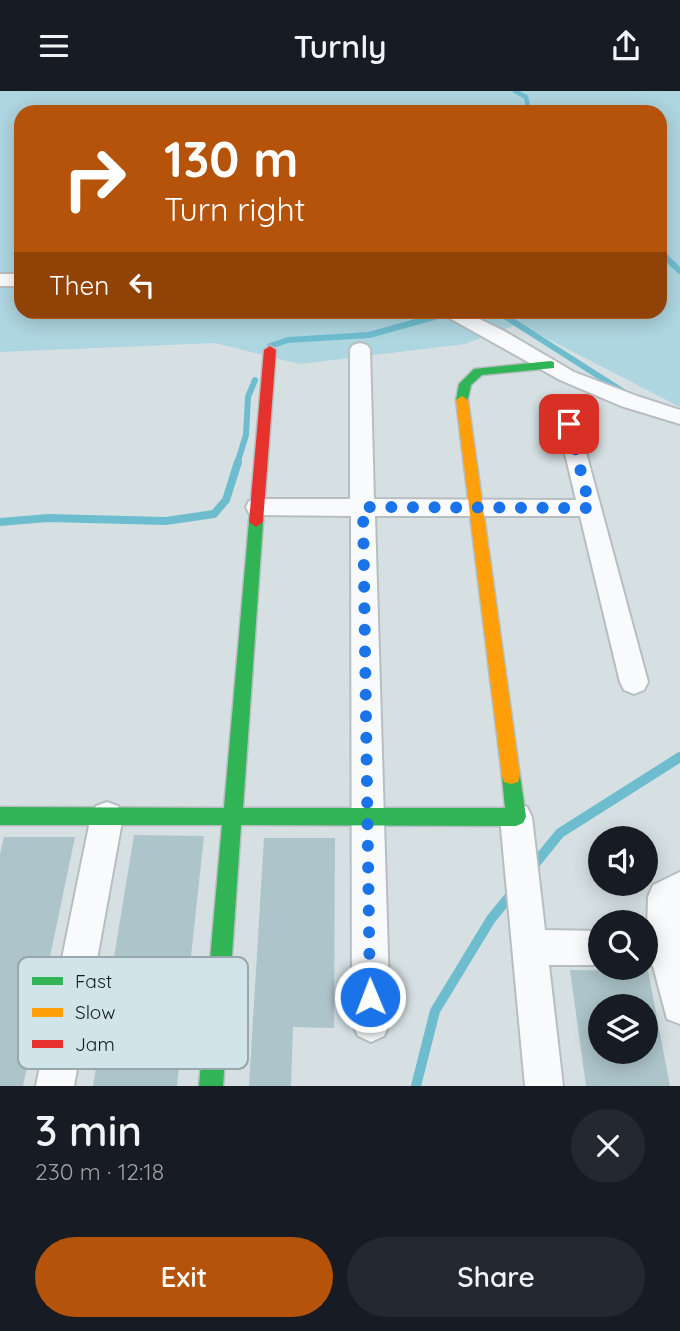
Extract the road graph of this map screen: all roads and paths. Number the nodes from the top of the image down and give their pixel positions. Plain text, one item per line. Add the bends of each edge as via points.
1 (462, 319) edge
2 (360, 349) dead end
3 (271, 350) dead end
4 (550, 365) junction
5 (680, 417) edge
6 (569, 424) dead end
7 (258, 507) junction
8 (363, 507) junction
9 (476, 507) junction
10 (590, 508) junction
11 (634, 682) dead end
12 (0, 815) edge
13 (107, 816) junction
14 (235, 816) junction
15 (367, 817) junction
16 (517, 830) junction
17 (680, 888) edge
18 (658, 942) edge
19 (530, 947) junction
20 (588, 948) edge
21 (658, 951) edge
22 (80, 957) edge
23 (222, 957) edge
24 (680, 1006) edge
25 (371, 1023) dead end
26 (544, 1086) edge

1 - 4 street
2 - 8 street
3 - 7 street
4 - 5 street via 629,401
4 - 9 street via 478,372 463,385
6 - 10 street
7 - 8 street
7 - 14 street
8 - 9 street
8 - 15 street
9 - 10 street
9 - 16 street
10 - 11 street
12 - 13 street
13 - 14 street
13 - 22 street
14 - 15 street
14 - 23 street
15 - 16 street
15 - 25 street
16 - 19 street
17 - 18 street via 665,897
19 - 20 street
19 - 26 street
21 - 24 street

